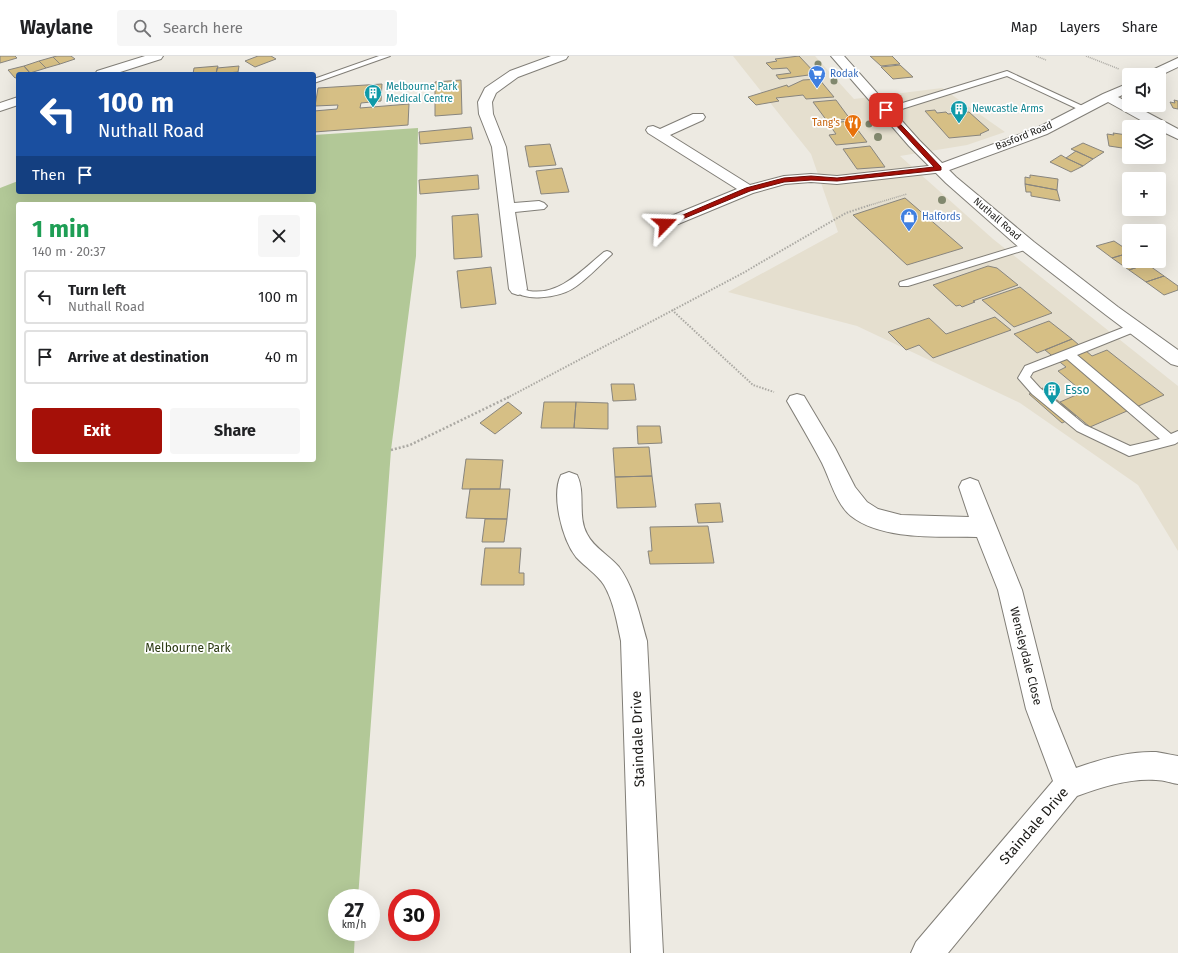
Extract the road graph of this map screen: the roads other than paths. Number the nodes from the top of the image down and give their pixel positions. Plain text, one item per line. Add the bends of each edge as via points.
1 (156, 56) edge
2 (386, 56) edge
3 (562, 56) edge
4 (837, 56) edge
5 (1178, 62) edge
6 (1166, 68) edge
7 (107, 72) edge
8 (316, 80) edge
9 (1122, 90) edge
10 (1108, 97) junction
11 (16, 102) edge
12 (0, 107) edge
13 (1085, 108) junction
14 (886, 110) junction
15 (698, 117) dead end
16 (1178, 135) edge
17 (938, 169) junction
18 (748, 190) junction
19 (539, 206) dead end
20 (507, 208) junction
21 (665, 224) dead end
22 (1028, 246) junction
23 (607, 254) dead end
24 (904, 284) dead end
25 (518, 289) joint
26 (1135, 327) junction
27 (1069, 354) junction
28 (1178, 358) edge
29 (797, 401) road end
30 (1174, 438) edge
31 (569, 481) dead end
32 (970, 487) dead end
33 (984, 526) junction
34 (1178, 770) edge
35 (1068, 785) junction
36 (648, 953) edge
37 (926, 953) edge

1 - 7 main road
2 - 8 lane
3 - 20 main road via 514,74 490,91 485,102 486,114 499,147
4 - 14 main road, Nuthall Road
5 - 6 main road
9 - 10 main road, Basford Road
10 - 13 main road, Basford Road
10 - 16 main road
11 - 12 main road
13 - 14 lane via 1007,73
13 - 17 main road, Basford Road via 1042,131
14 - 17 main road, Nuthall Road
15 - 18 main road via 656,132
17 - 18 main road, Basford Road via 837,180 784,180
17 - 22 main road, Nuthall Road
18 - 21 main road, Basford Road
19 - 20 main road
20 - 25 main road
22 - 24 lane
22 - 26 main road, Nuthall Road
23 - 25 lane via 568,287 543,294 526,294
26 - 27 lane
26 - 28 main road, Nuthall Road
27 - 30 lane
27 - 30 lane via 1029,369 1024,378 1081,428 1129,451
29 - 33 main road via 859,509 874,518 897,524
31 - 36 main road, Staindale Drive via 572,523 579,543 611,576 622,597 634,641
32 - 33 main road, Wensleydale Close
33 - 35 main road, Wensleydale Close via 1010,590 1039,709
34 - 35 main road, Staindale Drive via 1156,766 1130,768 1105,772
35 - 37 main road, Staindale Drive

